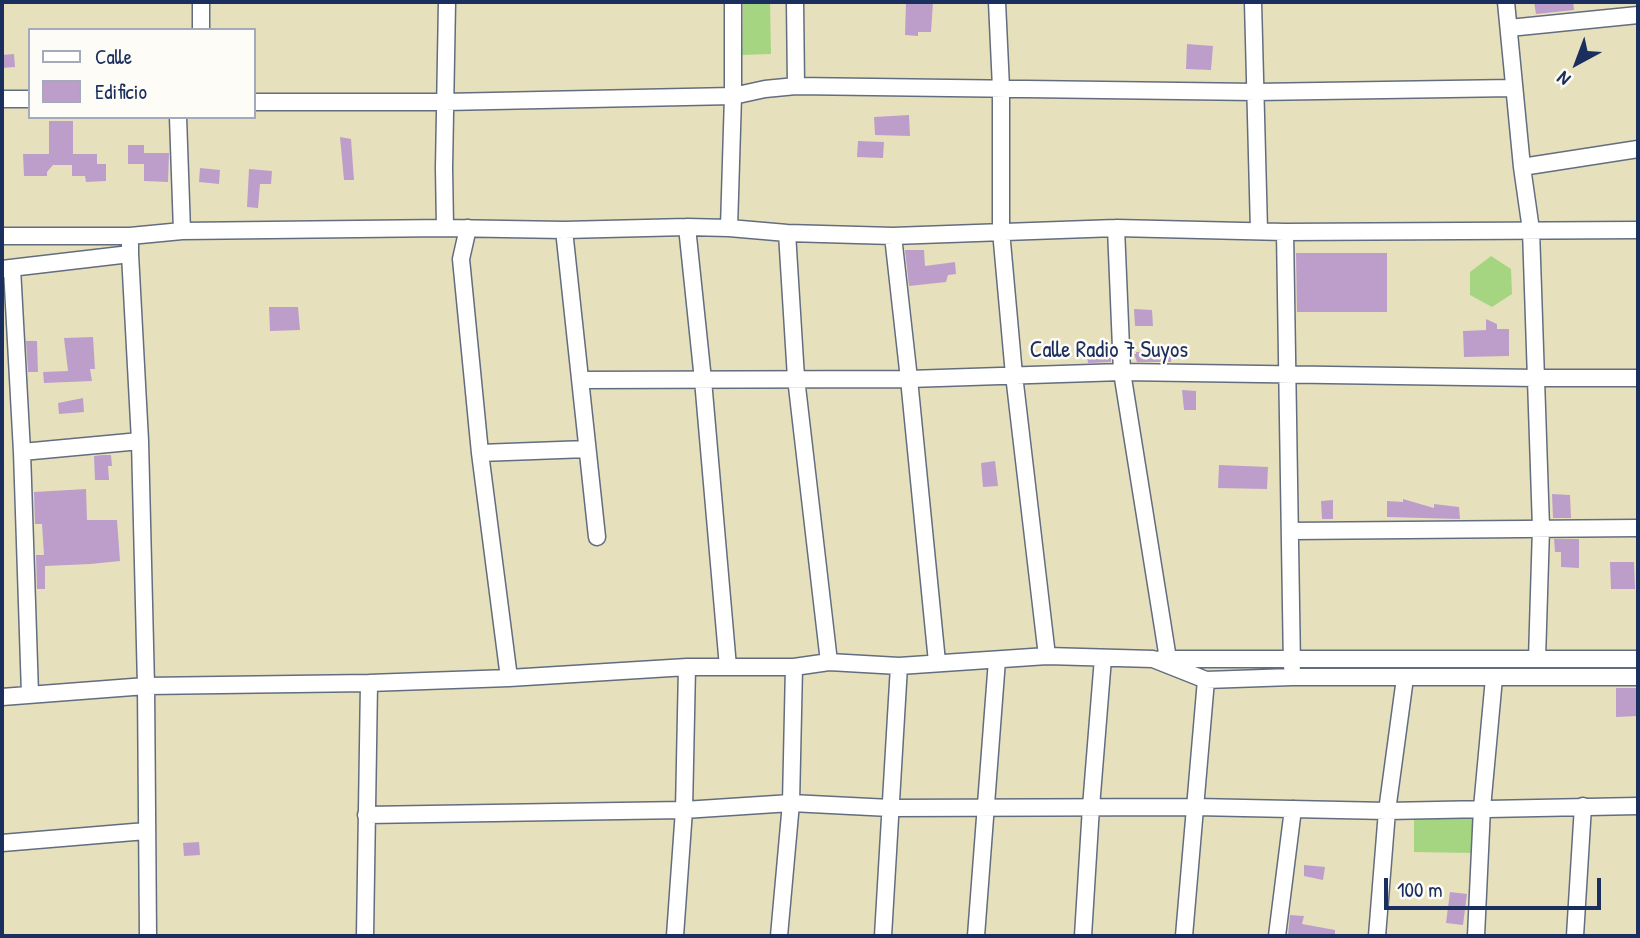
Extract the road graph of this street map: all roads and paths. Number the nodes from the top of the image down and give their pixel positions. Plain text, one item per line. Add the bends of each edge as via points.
1 (201, 2) edge
2 (447, 2) edge
3 (733, 2) edge
4 (795, 2) edge
5 (997, 2) edge
6 (1253, 2) edge
7 (1506, 2) edge
8 (1638, 15) edge
9 (201, 28) edge
10 (1509, 28) junction
11 (796, 86) junction
12 (1001, 88) junction
13 (1513, 88) junction
14 (1256, 92) junction
15 (733, 96) junction
16 (2, 99) edge
17 (28, 99) edge
18 (256, 102) edge
19 (445, 102) junction
20 (178, 119) edge
21 (1638, 149) edge
22 (1522, 167) junction
23 (687, 227) junction
24 (445, 228) junction
25 (468, 228) junction
26 (729, 228) junction
27 (1116, 228) junction
28 (564, 230) junction
29 (1531, 230) junction
30 (1638, 230) edge
31 (182, 231) junction
32 (1001, 231) junction
33 (1259, 231) junction
34 (1285, 232) junction
35 (787, 233) junction
36 (2, 236) edge
37 (130, 236) junction
38 (893, 236) junction
39 (130, 254) junction
40 (4, 268) edge
41 (1122, 372) junction
42 (1287, 374) junction
43 (1014, 375) junction
44 (796, 378) junction
45 (1536, 378) junction
46 (1638, 378) edge
47 (909, 379) junction
48 (580, 380) junction
49 (704, 380) junction
50 (140, 441) junction
51 (587, 449) junction
52 (22, 452) junction
53 (481, 453) junction
54 (1541, 528) junction
55 (1638, 528) edge
56 (1291, 531) junction
57 (597, 537) dead end
58 (1047, 656) junction
59 (1103, 658) junction
60 (1292, 658) junction
61 (1160, 659) junction
62 (1537, 659) junction
63 (1562, 659) junction
64 (1638, 659) edge
65 (997, 660) junction
66 (829, 662) junction
67 (937, 662) junction
68 (899, 666) junction
69 (687, 667) junction
70 (728, 667) junction
71 (794, 667) junction
72 (1292, 677) junction
73 (1563, 677) junction
74 (1638, 677) edge
75 (509, 678) junction
76 (1405, 678) junction
77 (1494, 678) junction
78 (1206, 680) junction
79 (369, 683) junction
80 (146, 686) junction
81 (30, 694) junction
82 (2, 697) edge
83 (791, 803) junction
84 (1583, 806) junction
85 (1638, 806) edge
86 (890, 807) junction
87 (986, 807) junction
88 (1091, 807) junction
89 (1196, 807) junction
90 (1482, 808) junction
91 (1293, 809) junction
92 (684, 810) junction
93 (1387, 811) junction
94 (366, 815) junction
95 (146, 831) junction
96 (2, 843) edge
97 (148, 936) edge
98 (365, 936) edge
99 (675, 936) edge
100 (779, 936) edge
101 (883, 936) edge
102 (976, 936) edge
103 (1083, 936) edge
104 (1184, 936) edge
105 (1277, 936) edge
106 (1377, 936) edge
107 (1476, 936) edge
108 (1575, 936) edge

1 - 9 street
2 - 19 street
3 - 15 street
4 - 11 street
5 - 12 street
6 - 14 street
7 - 10 street
8 - 10 street
10 - 13 street
11 - 12 street
11 - 15 street
12 - 14 street
12 - 32 street
13 - 14 street
13 - 22 street
14 - 33 street
15 - 19 street
15 - 26 street
16 - 17 street
18 - 19 street
19 - 24 street
20 - 31 street
21 - 22 street
22 - 29 street
23 - 26 street
23 - 28 street
23 - 49 street
24 - 25 street
24 - 31 street
25 - 28 street
25 - 53 street via 461,259
26 - 35 street
27 - 32 street
27 - 33 street
27 - 41 street
28 - 48 street
29 - 30 street
29 - 34 street
29 - 45 street
31 - 37 street
32 - 38 street
32 - 43 street
33 - 34 street
34 - 42 street
35 - 38 street
35 - 44 street
36 - 37 street
37 - 39 street
38 - 47 street
39 - 40 street
39 - 50 street
40 - 52 street
41 - 42 street, Calle Radio 7 Suyos
41 - 43 street, Calle Radio 7 Suyos
41 - 61 street
42 - 45 street, Calle Radio 7 Suyos
42 - 56 street
43 - 47 street, Calle Radio 7 Suyos
43 - 58 street
44 - 47 street, Calle Radio 7 Suyos
44 - 49 street, Calle Radio 7 Suyos
44 - 66 street
45 - 46 street, Calle Radio 7 Suyos
45 - 54 street
47 - 67 street
48 - 49 street, Calle Radio 7 Suyos
48 - 51 street
49 - 70 street
50 - 52 street
50 - 80 street
51 - 53 street
51 - 57 street
52 - 81 street
53 - 75 street
54 - 55 street
54 - 56 street
54 - 62 street
56 - 60 street
58 - 59 street
58 - 65 street
59 - 61 street
59 - 88 street
60 - 61 street
60 - 62 street
60 - 72 street
61 - 78 street
62 - 63 street
63 - 64 street
63 - 73 street
65 - 67 street
65 - 87 street
66 - 68 street
66 - 71 street
67 - 68 street
68 - 86 street
69 - 70 street
69 - 75 street
69 - 92 street
70 - 71 street
71 - 83 street
72 - 76 street
72 - 78 street
73 - 74 street
73 - 77 street
75 - 79 street
76 - 77 street
76 - 93 street
77 - 90 street
78 - 89 street
79 - 80 street
79 - 94 street
80 - 81 street
80 - 95 street
81 - 82 street
83 - 86 street
83 - 92 street
83 - 100 street
84 - 85 street
84 - 90 street
84 - 108 street
86 - 87 street
86 - 101 street
87 - 88 street
87 - 102 street
88 - 89 street
88 - 103 street
89 - 91 street
89 - 104 street
90 - 93 street
90 - 107 street
91 - 93 street
91 - 105 street
92 - 94 street
92 - 99 street
93 - 106 street
94 - 98 street
95 - 96 street
95 - 97 street

